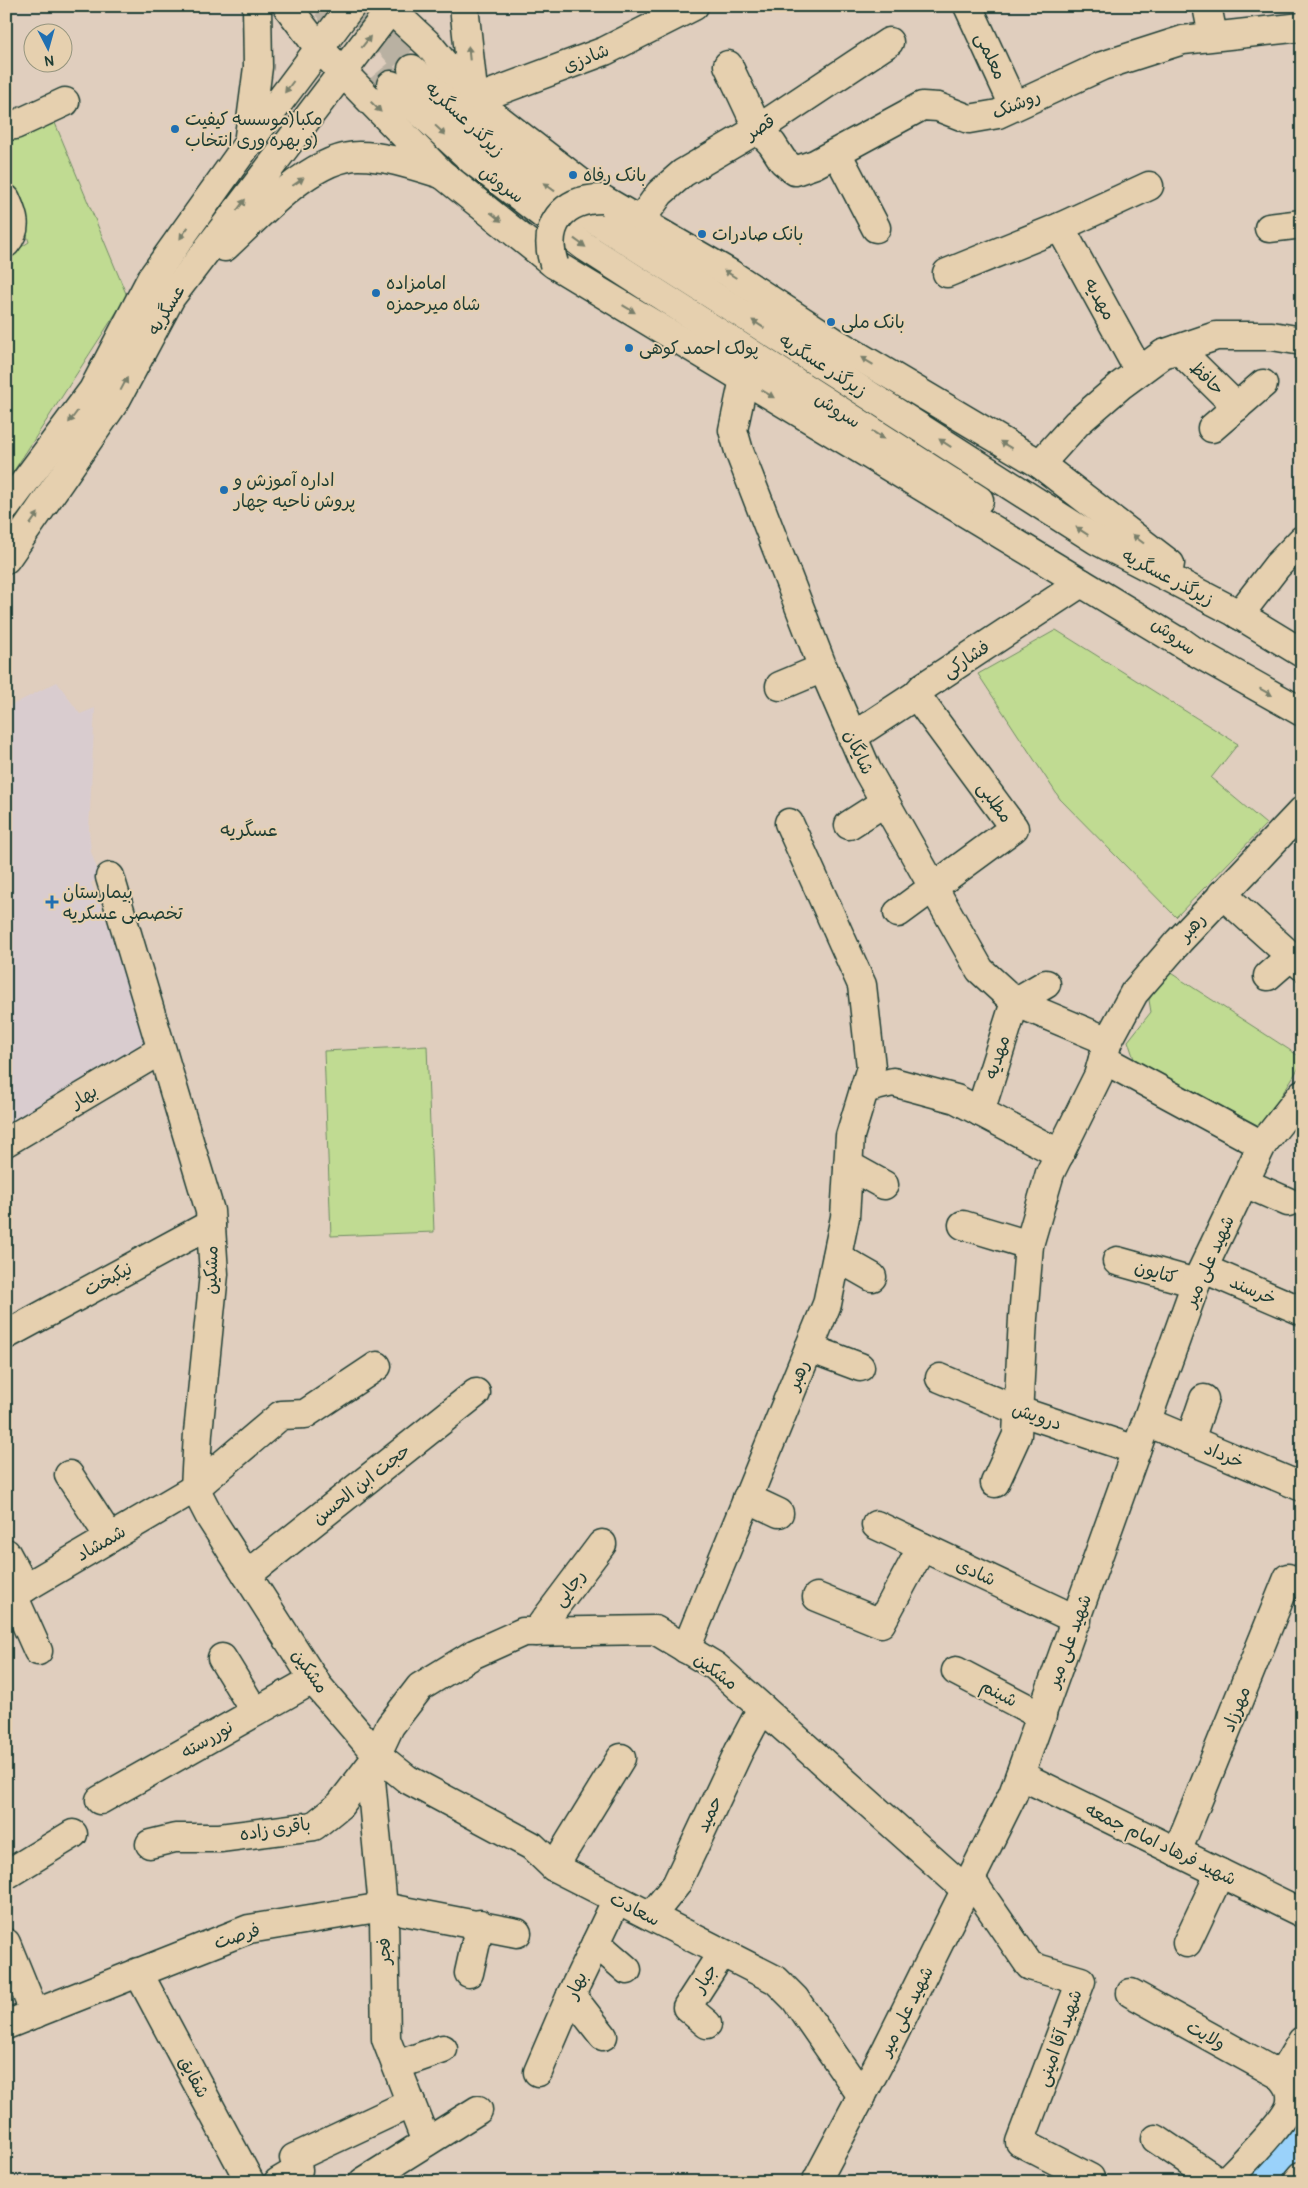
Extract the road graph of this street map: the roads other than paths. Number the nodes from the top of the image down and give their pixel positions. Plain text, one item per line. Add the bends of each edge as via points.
1 (257, 6) edge
2 (287, 6) edge
3 (351, 6) edge
4 (464, 6) edge
5 (694, 6) edge
6 (968, 6) edge
7 (1207, 6) edge
8 (390, 8) edge
9 (1302, 27) edge
10 (1213, 36) junction
11 (889, 42) dead end
12 (319, 48) junction
13 (728, 65) dead end
14 (342, 73) junction
15 (402, 77) joint
16 (474, 100) junction
17 (65, 102) dead end
18 (1014, 106) junction
19 (6, 126) edge
20 (758, 129) junction
21 (248, 142) junction
22 (837, 153) junction
23 (442, 174) junction
24 (1149, 186) dead end
25 (6, 199) edge
26 (602, 199) junction
27 (640, 221) junction
28 (1302, 224) edge
29 (876, 228) dead end
30 (1060, 228) junction
31 (1269, 228) dead end
32 (6, 243) edge
33 (554, 264) junction
34 (947, 273) dead end
35 (171, 297) junction
36 (1302, 341) edge
37 (1178, 349) junction
38 (1140, 371) junction
39 (744, 378) junction
40 (1264, 384) dead end
41 (1237, 407) junction
42 (1212, 428) dead end
43 (1040, 464) junction
44 (6, 507) edge
45 (1302, 540) edge
46 (6, 559) edge
47 (1081, 583) junction
48 (1236, 613) junction
49 (1194, 651) junction
50 (1302, 653) edge
51 (822, 668) junction
52 (780, 686) dead end
53 (916, 695) junction
54 (1302, 712) edge
55 (852, 737) junction
56 (885, 802) junction
57 (1302, 811) edge
58 (789, 822) dead end
59 (849, 825) dead end
60 (110, 877) dead end
61 (933, 887) junction
62 (1222, 894) junction
63 (898, 913) dead end
64 (1295, 952) edge
65 (1268, 976) dead end
66 (1046, 984) dead end
67 (1015, 1002) junction
68 (162, 1050) junction
69 (1106, 1050) junction
70 (864, 1088) junction
71 (1302, 1094) edge
72 (980, 1112) junction
73 (6, 1142) edge
74 (1262, 1145) junction
75 (1060, 1154) junction
76 (848, 1165) junction
77 (1244, 1183) junction
78 (884, 1185) dead end
79 (1288, 1202) dead end
80 (211, 1224) junction
81 (963, 1225) dead end
82 (1029, 1245) junction
83 (837, 1258) junction
84 (1117, 1260) dead end
85 (1200, 1276) junction
86 (872, 1277) dead end
87 (1302, 1311) edge
88 (6, 1336) edge
89 (809, 1348) junction
90 (377, 1366) dead end
91 (860, 1367) dead end
92 (940, 1378) dead end
93 (476, 1393) dead end
94 (1204, 1399) dead end
95 (1019, 1411) junction
96 (1147, 1422) junction
97 (1190, 1440) junction
98 (1136, 1450) junction
99 (69, 1475) dead end
100 (994, 1483) dead end
101 (1302, 1487) edge
102 (195, 1488) junction
103 (747, 1498) junction
104 (779, 1513) dead end
105 (876, 1525) dead end
106 (110, 1538) junction
107 (602, 1544) dead end
108 (922, 1546) junction
109 (6, 1553) edge
110 (247, 1575) junction
111 (1302, 1584) edge
112 (15, 1594) edge
113 (817, 1597) dead end
114 (1077, 1620) junction
115 (536, 1632) junction
116 (686, 1649) junction
117 (38, 1651) dead end
118 (222, 1658) dead end
119 (956, 1671) dead end
120 (314, 1678) junction
121 (762, 1708) junction
122 (255, 1712) junction
123 (1042, 1716) junction
124 (375, 1758) junction
125 (621, 1758) dead end
126 (1020, 1775) junction
127 (100, 1800) dead end
128 (73, 1834) dead end
129 (150, 1844) dead end
130 (1177, 1852) junction
131 (554, 1867) junction
132 (1220, 1873) junction
133 (6, 1876) edge
134 (968, 1885) junction
135 (617, 1899) junction
136 (383, 1907) junction
137 (1302, 1913) edge
138 (651, 1916) junction
139 (480, 1924) junction
140 (517, 1933) dead end
141 (1188, 1942) dead end
142 (6, 1943) edge
143 (596, 1943) junction
144 (722, 1953) junction
145 (627, 1970) dead end
146 (138, 1972) junction
147 (469, 1973) dead end
148 (1131, 1993) dead end
149 (571, 1995) junction
150 (35, 2014) junction
151 (707, 2024) dead end
152 (6, 2025) edge
153 (603, 2036) dead end
154 (1302, 2041) edge
155 (442, 2050) dead end
156 (397, 2065) junction
157 (538, 2072) dead end
158 (1282, 2076) junction
159 (862, 2096) junction
160 (411, 2102) junction
161 (478, 2110) dead end
162 (1156, 2139) dead end
163 (426, 2142) junction
164 (1302, 2176) edge
165 (1090, 2178) dead end
166 (250, 2182) edge
167 (278, 2182) edge
168 (363, 2182) edge
169 (816, 2182) edge
170 (1220, 2182) edge
171 (1225, 2182) edge
172 (1297, 2182) edge

1 - 21 street via 258,66
2 - 12 street
3 - 12 street, عسگریه
16 -> 4 street
5 - 16 street, شادزی via 605,52
6 - 18 street, معلمی
7 - 10 street
14 -> 8 street, عسگریه
8 - 16 street via 429,46
9 - 10 street, روشنک
10 - 18 street, روشنک via 1183,40 1102,66
11 - 20 street, قصر
12 - 14 street
12 -> 21 street, عسگریه
13 - 20 street
14 -> 23 street
35 -> 14 street, عسگریه
48 -> 15 street, زیرگذر عسگریه via 1096,540 598,222 487,143
15 -> 49 street, سروش via 472,161 584,246 1074,562
16 - 26 street
17 - 19 street
18 - 22 street, روشنک via 998,114 969,119 938,107 922,106
20 - 22 street, روشنک via 794,171
20 - 27 street, قصر via 682,173 660,193
21 -> 44 street, عسگریه via 151,279 93,390
22 - 29 street
23 -> 33 street
35 -> 23 street via 294,184 334,160 359,156 396,161
24 - 30 street
25 - 32 street via 14,218 14,230
26 - 27 street
26 - 33 street, bridge via 574,203 554,223 550,236
43 -> 27 street
28 - 31 street
30 - 34 street
30 - 38 street, مهدیه
33 -> 39 street
46 -> 35 street, عسگریه via 116,400
36 - 37 street via 1272,336 1216,336
37 - 38 street via 1163,354
37 - 41 street, حافظ
38 - 43 street via 1077,423
39 -> 47 street
39 - 51 street, شایگان via 733,430
40 - 41 street, حافظ
41 - 42 street, حافظ
48 -> 43 street
45 - 48 street
47 - 49 street
47 - 53 street, فشارکی via 923,687
48 - 50 street
49 -> 54 street, سروش
51 - 52 street
51 - 55 street, شایگان
53 - 55 street, فشارکی
53 - 61 street, مطلبی via 1014,828
55 - 56 street, شایگان
56 - 59 street
56 - 61 street, شایگان
57 - 62 street, رهبر
58 - 70 street, رهبر via 862,985 871,1067
60 - 68 street, مشکین
61 - 63 street
61 - 67 street, شایگان via 980,970
62 - 64 street
62 - 69 street, رهبر via 1134,993
64 - 65 street
66 - 67 street
67 - 69 street, شایگان
67 - 72 street, مهدیه
68 - 73 street, بهار
68 - 80 street, مشکین via 210,1211
69 - 74 street
69 - 75 street, رهبر via 1098,1076
70 - 72 street via 893,1082 956,1099
70 - 76 street, رهبر via 850,1136
71 - 74 street, شهید علی میر
72 - 75 street
74 - 77 street, شهید علی میر
75 - 82 street, رهبر via 1050,1173
76 - 78 street
76 - 83 street, رهبر via 845,1217
77 - 79 street
77 - 85 street, شهید علی میر
80 - 88 street, نیکبخت
80 - 102 street, مشکین via 214,1274
81 - 82 street
82 - 95 street, رهبر
83 - 86 street
83 - 89 street, رهبر via 827,1304
84 - 85 street, کتایون
85 - 87 street, خرسند
85 - 96 street, شهید علی میر
89 - 91 street
89 - 103 street, رهبر
90 - 102 street, شمشاد via 305,1414 281,1415
92 - 95 street, درویش
93 - 110 street, حجت ابن الحسن
94 - 97 street
95 - 98 street, درویش
95 - 100 street, رهبر via 1017,1435
96 - 97 street, خرداد
96 - 98 street, شهید علی میر
97 - 101 street, خرداد
98 - 114 street, شهید علی میر
99 - 106 street
102 - 106 street, شمشاد
102 - 110 street, مشکین
103 - 104 street
103 - 116 street, رهبر
105 - 108 street, شادی
106 - 112 street, شمشاد
107 - 115 street, رجایی
108 - 113 street via 881,1623
108 - 114 street, شادی
109 - 112 street
110 - 120 street, مشکین
111 - 130 street, مهرزاد via 1288,1578
112 - 117 street
114 - 123 street, شهید علی میر
115 - 116 street, مشکین via 655,1630
115 - 124 street, مشکین via 523,1632 474,1654 420,1687 390,1726
116 - 121 street, مشکین via 715,1666
118 - 122 street
119 - 123 street, شبنم
120 - 122 street, نوررسته
120 - 124 street, مشکین
121 - 134 street, مشکین
121 - 138 street, حمید via 676,1885
122 - 127 street, نوررسته
123 - 126 street, شهید علی میر
124 - 129 street, باقری زاده via 340,1805 314,1826 220,1838 175,1838
124 - 131 street, سعادت via 532,1846
124 - 136 street, فجر via 370,1769
125 - 131 street
126 - 130 street, شهید فرهاد امام جمعه
126 - 134 street, شهید علی میر
128 - 133 street
130 - 132 street, شهید فرهاد امام جمعه
131 - 135 street, سعادت
132 - 137 street, شهید فرهاد امام جمعه
132 - 141 street
134 - 159 street, شهید علی میر
134 - 165 street, شهید آقا امینی via 1030,1966 1080,1981 1020,2142
135 - 138 street, سعادت
135 - 143 street, بهار
136 - 139 street, فرصت
136 - 146 street, فرصت via 249,1929
136 - 156 street, فجر via 386,2039
138 - 144 street, سعادت
139 - 140 street, فرصت
139 - 147 street
142 - 150 street
143 - 145 street
143 - 149 street, بهار
144 - 151 street, جبار via 687,2007
144 - 159 street, سعادت via 776,1980 795,1999
146 - 150 street, فرصت
146 - 166 street, شقایق
148 - 158 street, ولایت
149 - 153 street
149 - 157 street, بهار
150 - 152 street, فرصت
154 - 158 street
155 - 156 street
156 - 160 street, فجر
158 - 171 street via 1290,2087 1292,2102 1280,2123
159 - 169 street, شهید علی میر
160 - 163 street, فجر
160 - 167 street via 294,2158 298,2170
161 - 163 street
162 - 170 street
163 - 168 street
164 - 172 street

